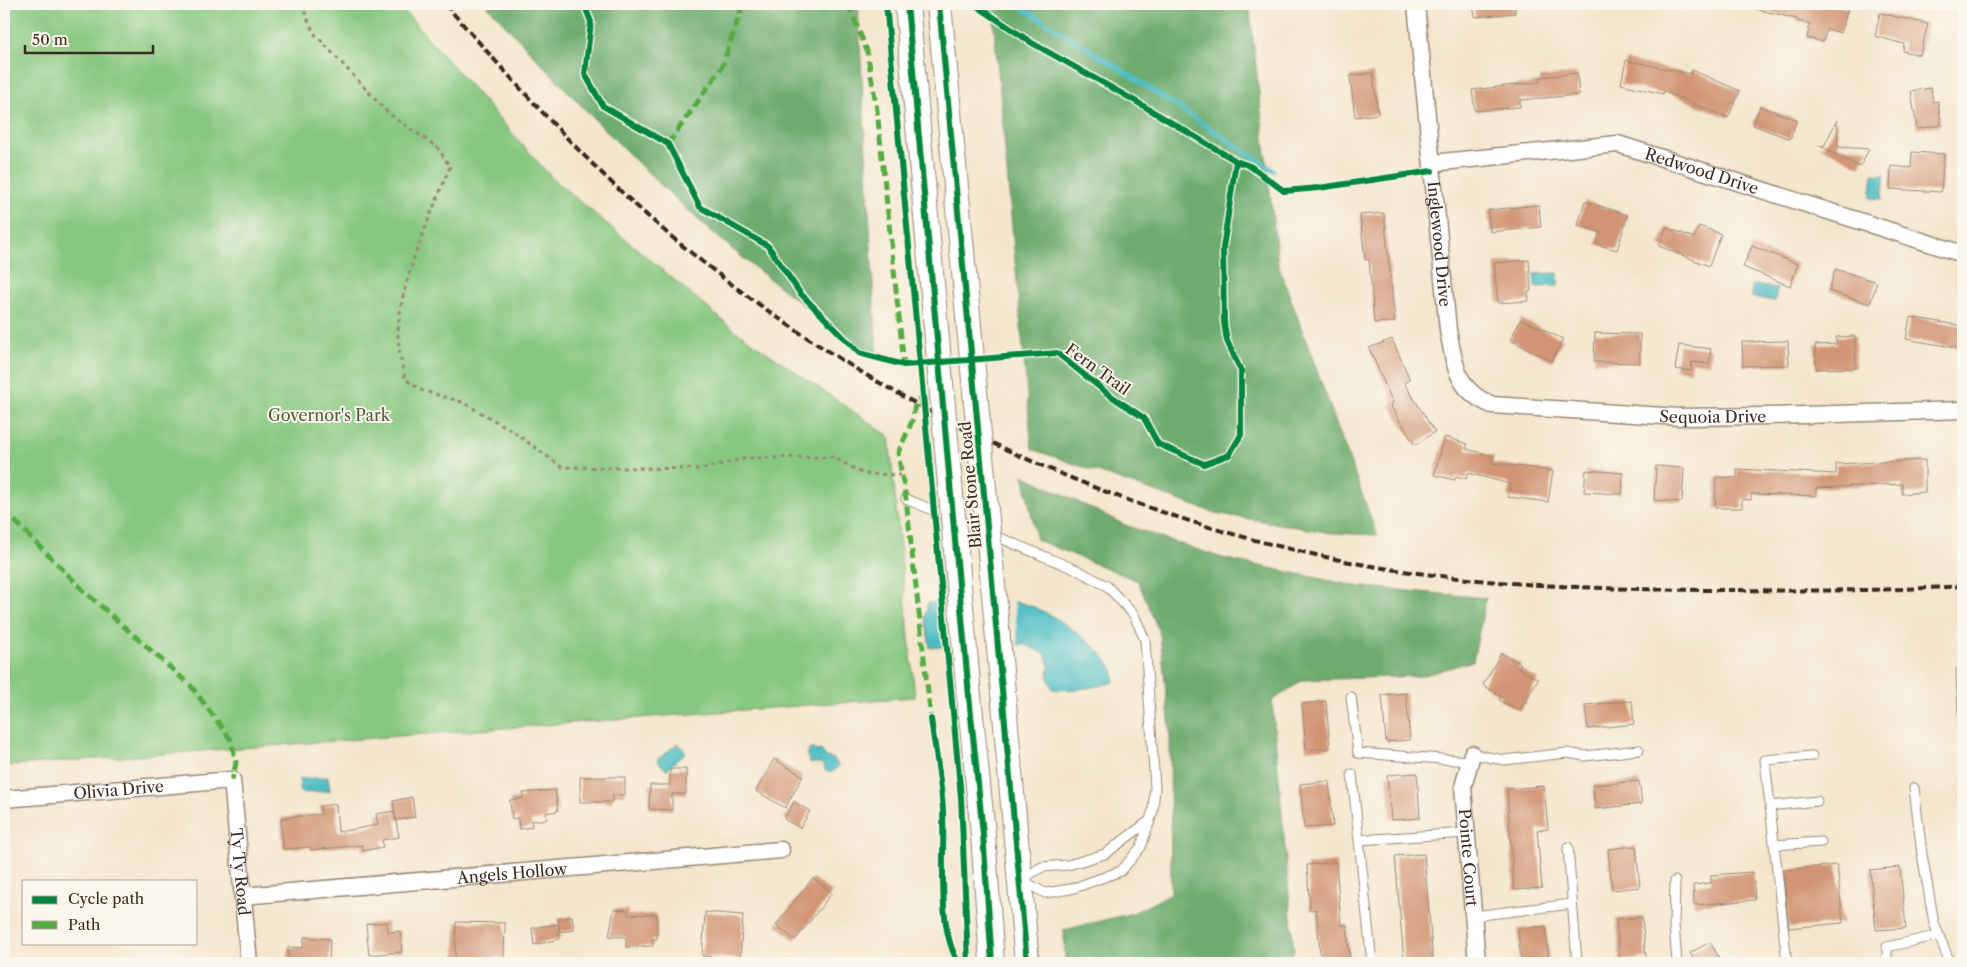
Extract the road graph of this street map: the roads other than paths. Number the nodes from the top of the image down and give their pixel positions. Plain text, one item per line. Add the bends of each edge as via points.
1 (907, 4) edge
2 (939, 4) edge
3 (1416, 4) edge
4 (1432, 163) junction
5 (1963, 254) edge
6 (1468, 391) joint
7 (1963, 410) edge
8 (906, 499) dead end
9 (1963, 670) edge
10 (1351, 697) dead end
11 (1963, 713) edge
12 (1639, 750) dead end
13 (1812, 756) dead end
14 (1471, 757) junction
15 (1352, 774) dead end
16 (232, 780) joint
17 (1914, 788) dead end
18 (4, 799) edge
19 (1817, 801) dead end
20 (1770, 806) junction
21 (1149, 821) junction
22 (1466, 833) junction
23 (1359, 840) junction
24 (1821, 842) dead end
25 (1774, 845) junction
26 (1568, 847) dead end
27 (781, 850) dead end
28 (1020, 880) junction
29 (1675, 881) dead end
30 (987, 883) junction
31 (243, 896) junction
32 (1572, 904) junction
33 (1473, 916) junction
34 (1939, 935) junction
35 (249, 963) edge
36 (992, 963) edge
37 (1027, 963) edge
38 (1372, 963) edge
39 (1477, 963) edge
40 (1577, 963) edge
41 (1677, 963) edge
42 (1787, 963) edge
43 (1887, 963) edge
44 (1950, 963) edge

1 - 30 main road, Blair Stone Road, bridge
2 - 28 main road, Blair Stone Road, bridge
3 - 4 street, Inglewood Drive
4 - 5 street, Redwood Drive via 1618,144
4 - 6 street, Inglewood Drive via 1448,330 1457,372
6 - 7 street, Sequoia Drive via 1492,404 1680,416
8 - 21 lane via 1077,570 1107,586 1134,615 1145,640 1155,787
9 - 11 lane via 1960,671
10 - 14 lane via 1358,752
12 - 14 lane via 1504,760
13 - 20 lane via 1765,760
14 - 22 street, Pointe Court via 1462,787
15 - 23 lane
16 - 18 street, Olivia Drive
16 - 31 street, Ty Ty Road
17 - 34 lane via 1922,854 1934,924
19 - 20 lane
20 - 25 lane
21 - 28 lane via 1105,854 1068,865 1042,867
21 - 28 lane via 1141,847 1121,871 1070,889 1045,893
22 - 23 lane
22 - 33 street, Pointe Court
23 - 38 lane
24 - 25 lane
25 - 42 lane
26 - 32 lane
27 - 31 street, Angels Hollow
28 - 30 main road
28 - 37 main road, Blair Stone Road
29 - 41 lane
30 - 36 main road, Blair Stone Road
31 - 35 street, Ty Ty Road
32 - 33 lane
32 - 40 lane
33 - 39 street, Pointe Court
34 - 43 lane via 1887,947
34 - 44 lane

